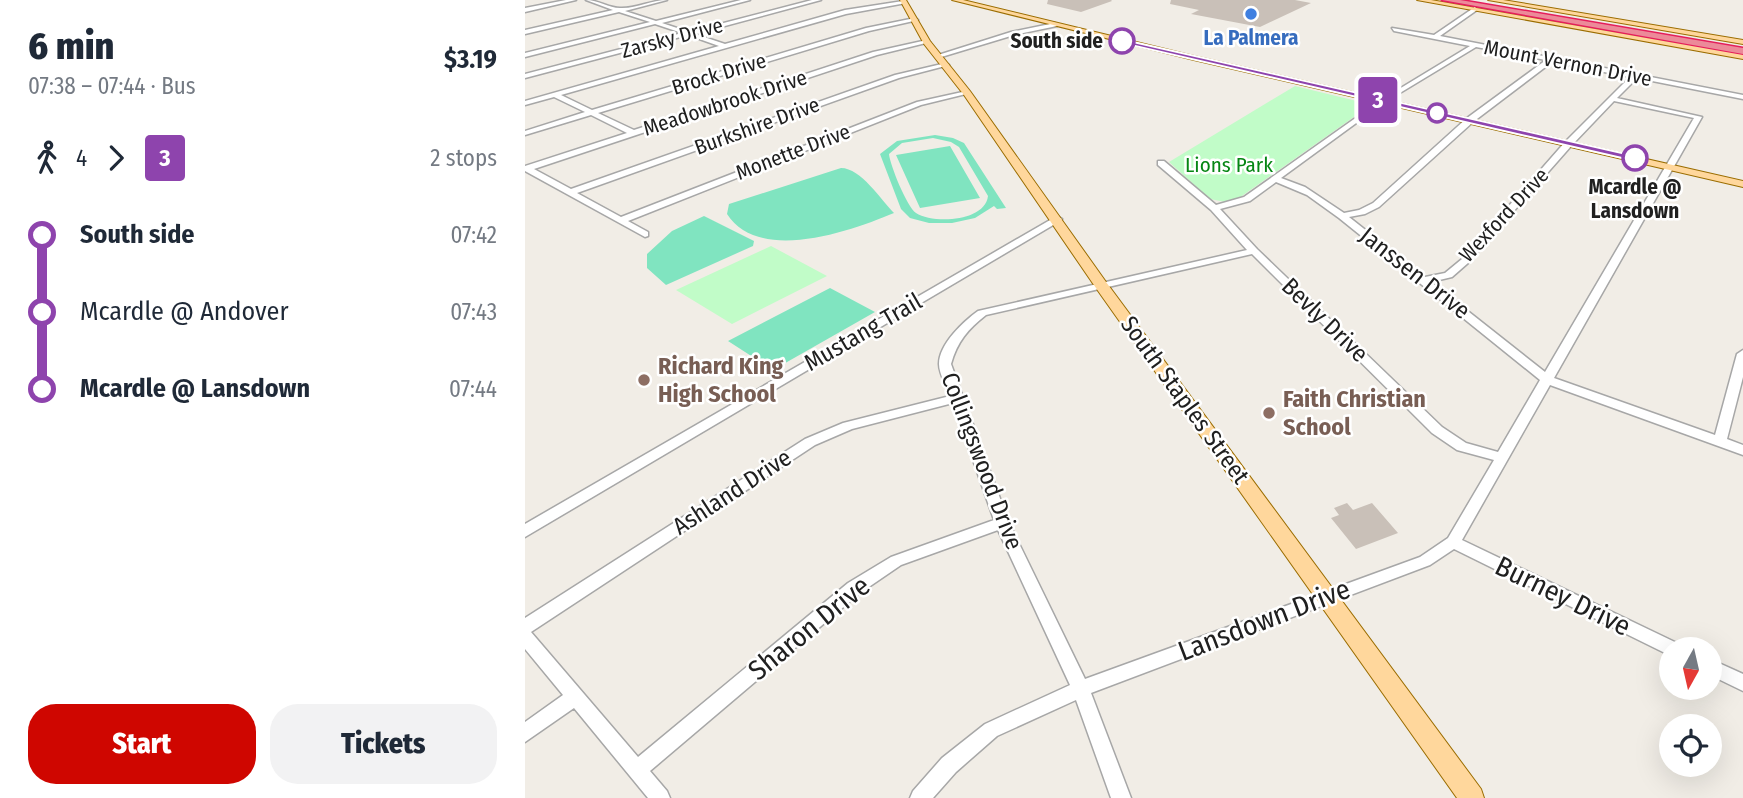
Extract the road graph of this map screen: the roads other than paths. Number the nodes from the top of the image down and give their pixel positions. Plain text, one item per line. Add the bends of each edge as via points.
1 (573, 0) edge
2 (589, 0) edge
3 (664, 0) edge
4 (747, 0) edge
5 (818, 0) edge
6 (955, 0) edge
7 (1420, 0) edge
8 (1446, 0) edge
9 (1466, 0) edge
10 (1491, 0) edge
11 (909, 8) edge
12 (1475, 9) junction
13 (525, 10) edge
14 (620, 10) junction
15 (654, 23) junction
16 (1055, 25) junction
17 (1571, 27) joint
18 (1394, 29) dead end
19 (525, 32) edge
20 (688, 34) junction
21 (1435, 37) junction
22 (927, 42) junction
23 (1475, 45) junction
24 (726, 47) junction
25 (1743, 50) edge
26 (525, 55) edge
27 (942, 60) junction
28 (1552, 60) junction
29 (525, 76) edge
30 (1635, 76) junction
31 (967, 93) junction
32 (555, 95) junction
33 (1743, 97) edge
34 (1613, 99) junction
35 (1383, 101) junction
36 (525, 103) edge
37 (590, 113) junction
38 (1470, 120) junction
39 (525, 133) edge
40 (634, 133) junction
41 (1569, 143) junction
42 (1161, 163) dead end
43 (1670, 166) junction
44 (526, 168) edge
45 (1274, 179) junction
46 (1743, 184) edge
47 (569, 193) junction
48 (1214, 208) junction
49 (1342, 216) junction
50 (1057, 219) junction
51 (621, 220) junction
52 (645, 234) dead end
53 (1254, 251) junction
54 (1424, 280) junction
55 (1101, 285) junction
56 (1743, 354) edge
57 (1548, 380) junction
58 (958, 398) junction
59 (1720, 442) junction
60 (1743, 450) edge
61 (1501, 457) junction
62 (1002, 523) junction
63 (525, 531) edge
64 (1453, 542) junction
65 (1326, 596) junction
66 (525, 627) edge
67 (525, 637) edge
68 (1659, 642) edge
69 (1722, 673) edge
70 (1743, 683) edge
71 (1081, 689) junction
72 (575, 696) junction
73 (525, 733) edge
74 (637, 770) junction
75 (660, 798) edge
76 (920, 798) edge
77 (1121, 798) edge
78 (1472, 798) edge

1 - 13 street
2 - 14 street
3 - 14 street
4 - 15 street
5 - 20 street, Zarsky Drive
6 - 16 main road
7 - 12 main road
8 - 25 highway
9 - 25 highway
10 - 25 main road
11 - 22 main road, South Staples Street
11 - 24 street via 845,12
11 - 37 street, Brock Drive via 868,29
12 - 17 main road
12 - 21 street
14 - 15 street
14 - 19 street
15 - 20 street
15 - 26 street
16 - 27 street, Burkshire Drive via 1012,33
16 - 35 main road
17 - 25 highway
18 - 21 street, Mount Vernon Drive
20 - 24 street
20 - 29 street, Zarsky Drive
21 - 23 street, Mount Vernon Drive
22 - 27 main road, South Staples Street
22 - 40 street, Meadowbrook Drive via 875,52
23 - 28 street, Mount Vernon Drive
23 - 35 street
24 - 32 street
27 - 31 main road, South Staples Street
27 - 47 street, Burkshire Drive
28 - 30 street, Mount Vernon Drive
28 - 38 street
30 - 33 street, Mount Vernon Drive
30 - 34 street, Wexford Drive
31 - 50 main road, South Staples Street
31 - 51 street, Monette Drive via 919,103
32 - 36 street
32 - 37 street
34 - 41 street, Wexford Drive
34 - 43 street, Lansdown Drive via 1698,117
35 - 38 main road
35 - 45 street
37 - 39 street, Brock Drive
37 - 40 street
38 - 41 main road
38 - 49 street via 1376,205
40 - 44 street, Meadowbrook Drive
41 - 43 main road
41 - 54 street, Wexford Drive via 1465,261 1448,275
42 - 48 street, Bevly Drive
43 - 46 main road
43 - 57 street, Lansdown Drive
44 - 47 street
45 - 48 street via 1247,199
45 - 49 street, Janssen Drive via 1309,192
47 - 51 street
48 - 53 street, Bevly Drive
49 - 54 street, Janssen Drive
50 - 55 main road, South Staples Street
50 - 63 street, Mustang Trail
51 - 52 street
53 - 55 street, Collingswood Drive
53 - 61 street, Bevly Drive via 1437,430 1462,447
54 - 57 street, Janssen Drive
55 - 58 street, Collingswood Drive via 982,313 960,329 945,364
55 - 65 main road, South Staples Street
56 - 59 street
57 - 59 street
57 - 61 street, Lansdown Drive
58 - 62 street, Collingswood Drive
58 - 66 street, Ashland Drive via 848,426 810,442
59 - 60 street
61 - 64 street, Lansdown Drive
62 - 71 street, Collingswood Drive
62 - 74 street, Sharon Drive via 895,561 855,587
64 - 65 street, Lansdown Drive via 1425,561
64 - 68 street, Burney Drive
65 - 71 street, Lansdown Drive
65 - 78 main road, South Staples Street
67 - 72 street
69 - 70 street
71 - 76 street, Lansdown Drive via 991,730 949,765
71 - 77 street, Collingswood Drive
72 - 73 street
72 - 74 street
74 - 75 street

